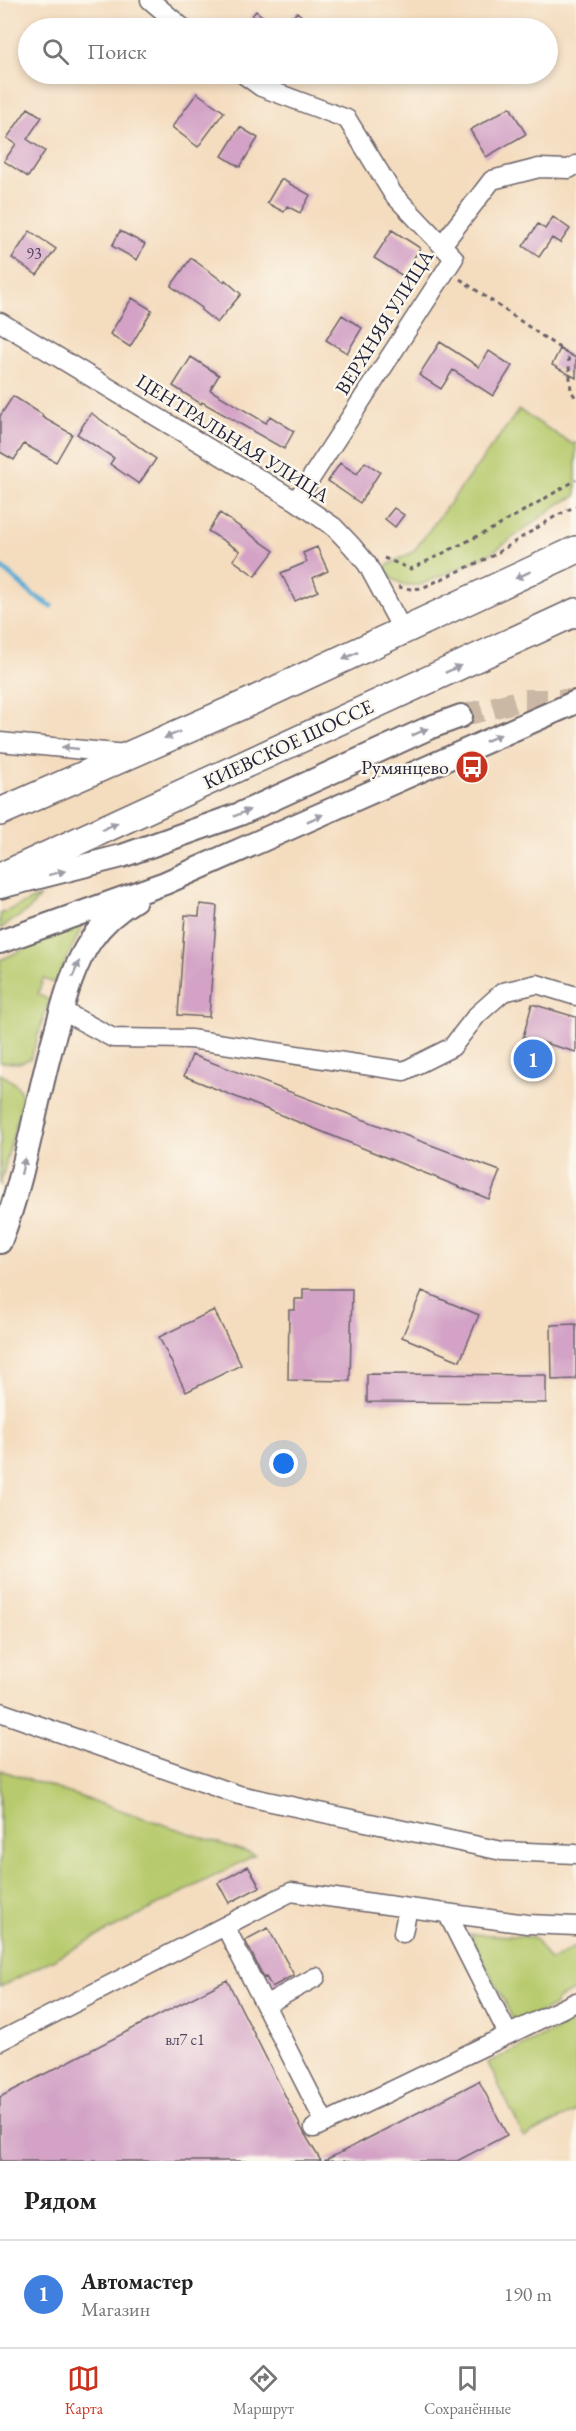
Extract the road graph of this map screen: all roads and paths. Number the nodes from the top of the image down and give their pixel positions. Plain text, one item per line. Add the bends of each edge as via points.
1 (150, 0) edge
2 (171, 18) edge
3 (257, 84) edge
4 (576, 165) edge
5 (442, 246) junction
6 (447, 269) junction
7 (0, 322) edge
8 (576, 398) edge
9 (576, 480) edge
10 (296, 501) junction
11 (576, 506) edge
12 (576, 550) edge
13 (367, 564) junction
14 (411, 589) dead end
15 (576, 612) edge
16 (403, 631) junction
17 (576, 702) edge
18 (460, 716) tunnel mouth
19 (0, 742) edge
20 (128, 754) junction
21 (63, 782) junction
22 (0, 801) edge
23 (0, 812) edge
24 (0, 877) edge
25 (165, 883) junction
26 (0, 887) edge
27 (0, 942) edge
28 (576, 996) edge
29 (61, 1010) junction
30 (0, 1242) edge
31 (0, 1712) edge
32 (576, 1854) edge
33 (408, 1908) junction
34 (447, 1913) junction
35 (225, 1926) junction
36 (576, 1926) edge
37 (403, 1933) dead end
38 (316, 1977) dead end
39 (576, 2002) edge
40 (266, 2005) junction
41 (508, 2034) junction
42 (0, 2041) edge

1 - 2 street
3 - 5 street, ВЕРХНЯЯ УЛИЦА via 347,119 393,194
4 - 5 street via 569,169 539,168 492,180
5 - 6 street, ВЕРХНЯЯ УЛИЦА via 454,258
6 - 8 path via 568,354 571,391
6 - 10 street, ВЕРХНЯЯ УЛИЦА
7 - 10 street, ЦЕНТРАЛЬНАЯ УЛИЦА
9 - 13 path via 498,526 411,568 380,557
10 - 13 street, ЦЕНТРАЛЬНАЯ УЛИЦА via 334,527
11 - 14 path via 492,556 422,588
12 -> 16 highway
13 - 16 street, ЦЕНТРАЛЬНАЯ УЛИЦА
24 -> 15 highway, КИЕВСКОЕ ШОССЕ
16 -> 20 highway
25 -> 17 main road
26 -> 18 main road via 122,856 240,814
20 -> 19 street
20 - 21 highway
21 - 22 main road
21 - 23 highway
25 - 27 main road
29 -> 25 main road via 83,954 102,926 126,905
28 - 29 street via 537,984 503,992 477,1015 452,1047 404,1071 190,1039 112,1038
30 -> 29 main road via 18,1187
31 - 32 street via 239,1795 502,1851
33 - 34 street
33 - 35 street via 291,1892
33 - 37 street
34 - 36 street
34 - 41 street
35 - 40 street
35 - 42 street
38 - 40 street
39 - 41 street
40 - 41 street via 320,2125

